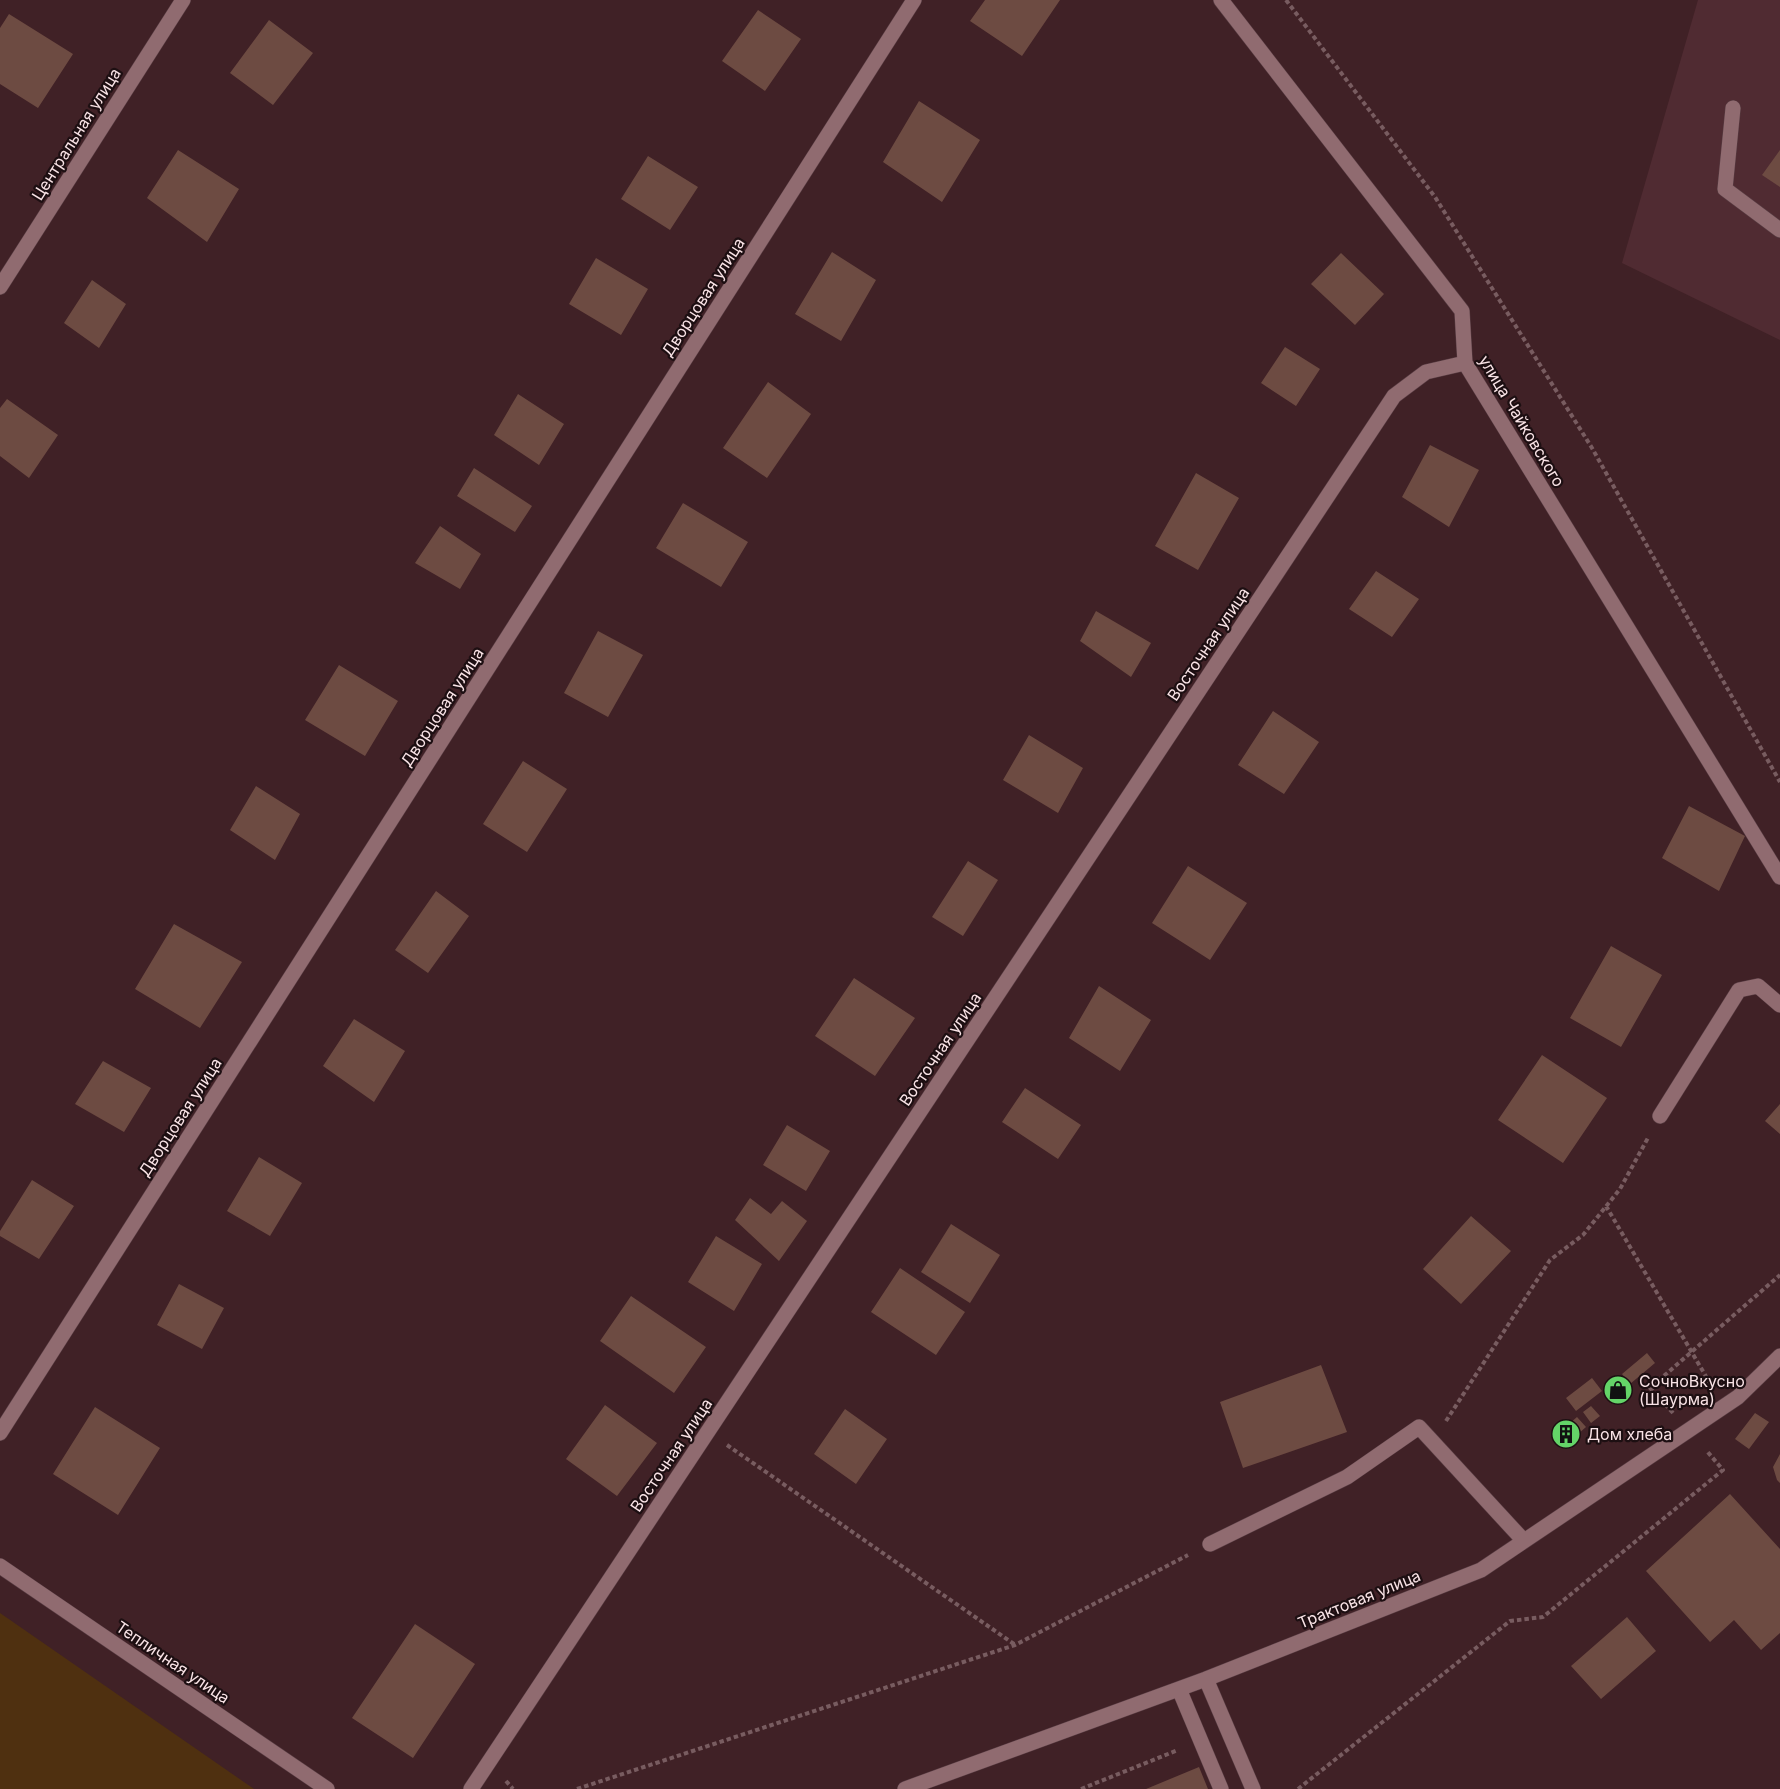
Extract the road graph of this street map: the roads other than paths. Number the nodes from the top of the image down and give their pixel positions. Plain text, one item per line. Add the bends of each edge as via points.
1 (183, 0) edge
2 (914, 0) edge
3 (1221, 0) edge
4 (1732, 108) dead end
5 (1780, 230) edge
6 (0, 287) edge
7 (1465, 363) junction
8 (1780, 877) edge
9 (1780, 1005) edge
10 (1660, 1116) road end
11 (1780, 1356) edge
12 (0, 1433) edge
13 (1524, 1541) junction
14 (1210, 1544) road end
15 (0, 1566) edge
16 (1206, 1679) junction
17 (1179, 1689) junction
18 (327, 1789) edge
19 (471, 1789) edge
20 (905, 1789) edge
21 (1221, 1789) edge
22 (1253, 1789) edge

1 - 6 street, Центральная улица
2 - 12 street, Дворцовая улица
3 - 7 street, улица Чайковского via 1462,311
4 - 5 street via 1725,189
7 - 8 street, улица Чайковского
7 - 19 street, Восточная улица via 1426,372 1394,396
9 - 10 street via 1758,986 1739,990
11 - 13 street, Трактовая улица via 1723,1407
13 - 14 street via 1419,1427 1347,1477
13 - 16 street, Трактовая улица via 1481,1570
15 - 18 street, Тепличная улица
16 - 17 street, Трактовая улица
16 - 22 street
17 - 20 street, Трактовая улица
17 - 21 street

